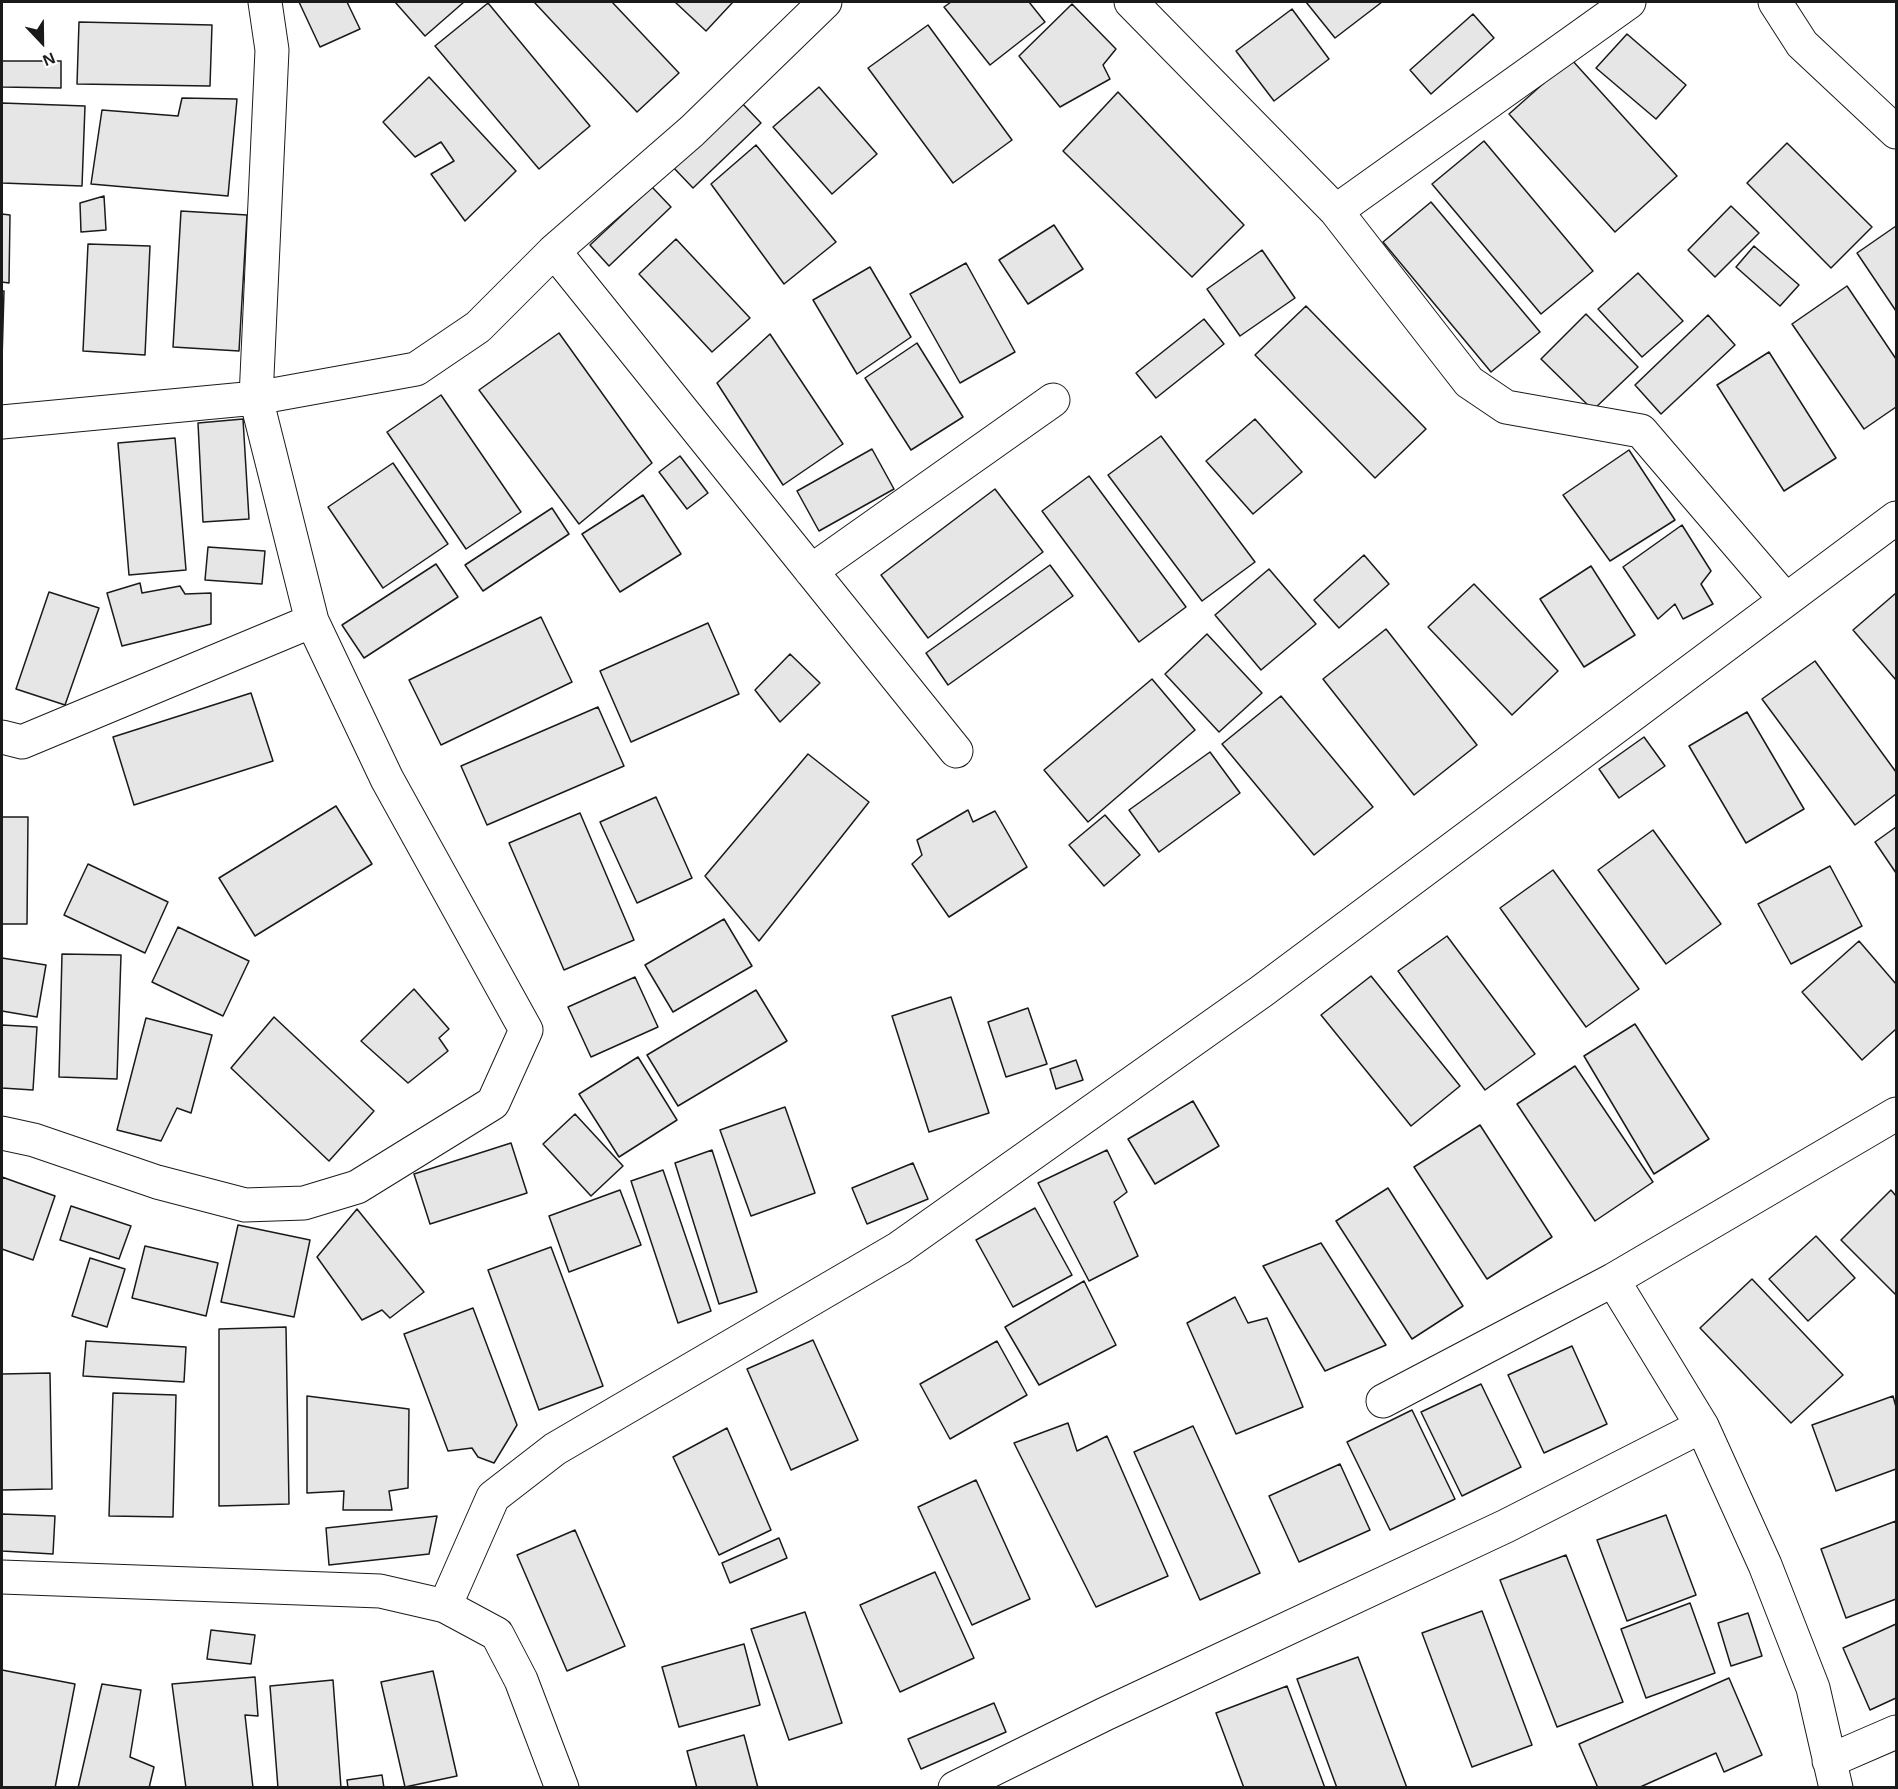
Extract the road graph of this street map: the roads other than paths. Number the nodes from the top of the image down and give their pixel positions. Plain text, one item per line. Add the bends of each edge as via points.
1 (265, 2) edge
2 (825, 2) edge
3 (1131, 2) edge
4 (1629, 2) edge
5 (1775, 2) edge
6 (1896, 132) edge
7 (1336, 210) junction
8 (554, 251) junction
9 (255, 398) junction
10 (1053, 400) dead end
11 (2, 422) edge
12 (1896, 518) edge
13 (811, 571) junction
14 (1785, 599) junction
15 (312, 621) junction
16 (2, 737) edge
17 (956, 751) dead end
18 (1896, 1114) edge
19 (2, 1133) edge
20 (1613, 1280) junction
21 (1383, 1401) dead end
22 (1702, 1426) junction
23 (2, 1577) edge
24 (445, 1606) junction
25 (1896, 1732) edge
26 (1833, 1774) edge
27 (562, 1788) edge
28 (955, 1788) edge

1 - 9 street via 272,51
2 - 8 street via 692,131
3 - 7 street
4 - 7 street
5 - 6 street via 1802,44
7 - 14 street via 1469,382 1506,407 1641,431
8 - 9 street via 478,327 416,369
8 - 13 street
9 - 11 street
9 - 15 street
10 - 13 street
12 - 14 street
13 - 17 street
14 - 24 street via 1262,991 899,1248 546,1456 493,1497
15 - 16 street via 22,741
15 - 19 street via 387,779 526,1030 493,1103 357,1187 304,1203 245,1205
18 - 20 street
20 - 21 street
20 - 22 street
22 - 26 street via 1766,1564 1813,1688
22 - 28 street via 1506,1526
23 - 24 street via 380,1591
24 - 27 street via 497,1634 521,1680
25 - 26 street

